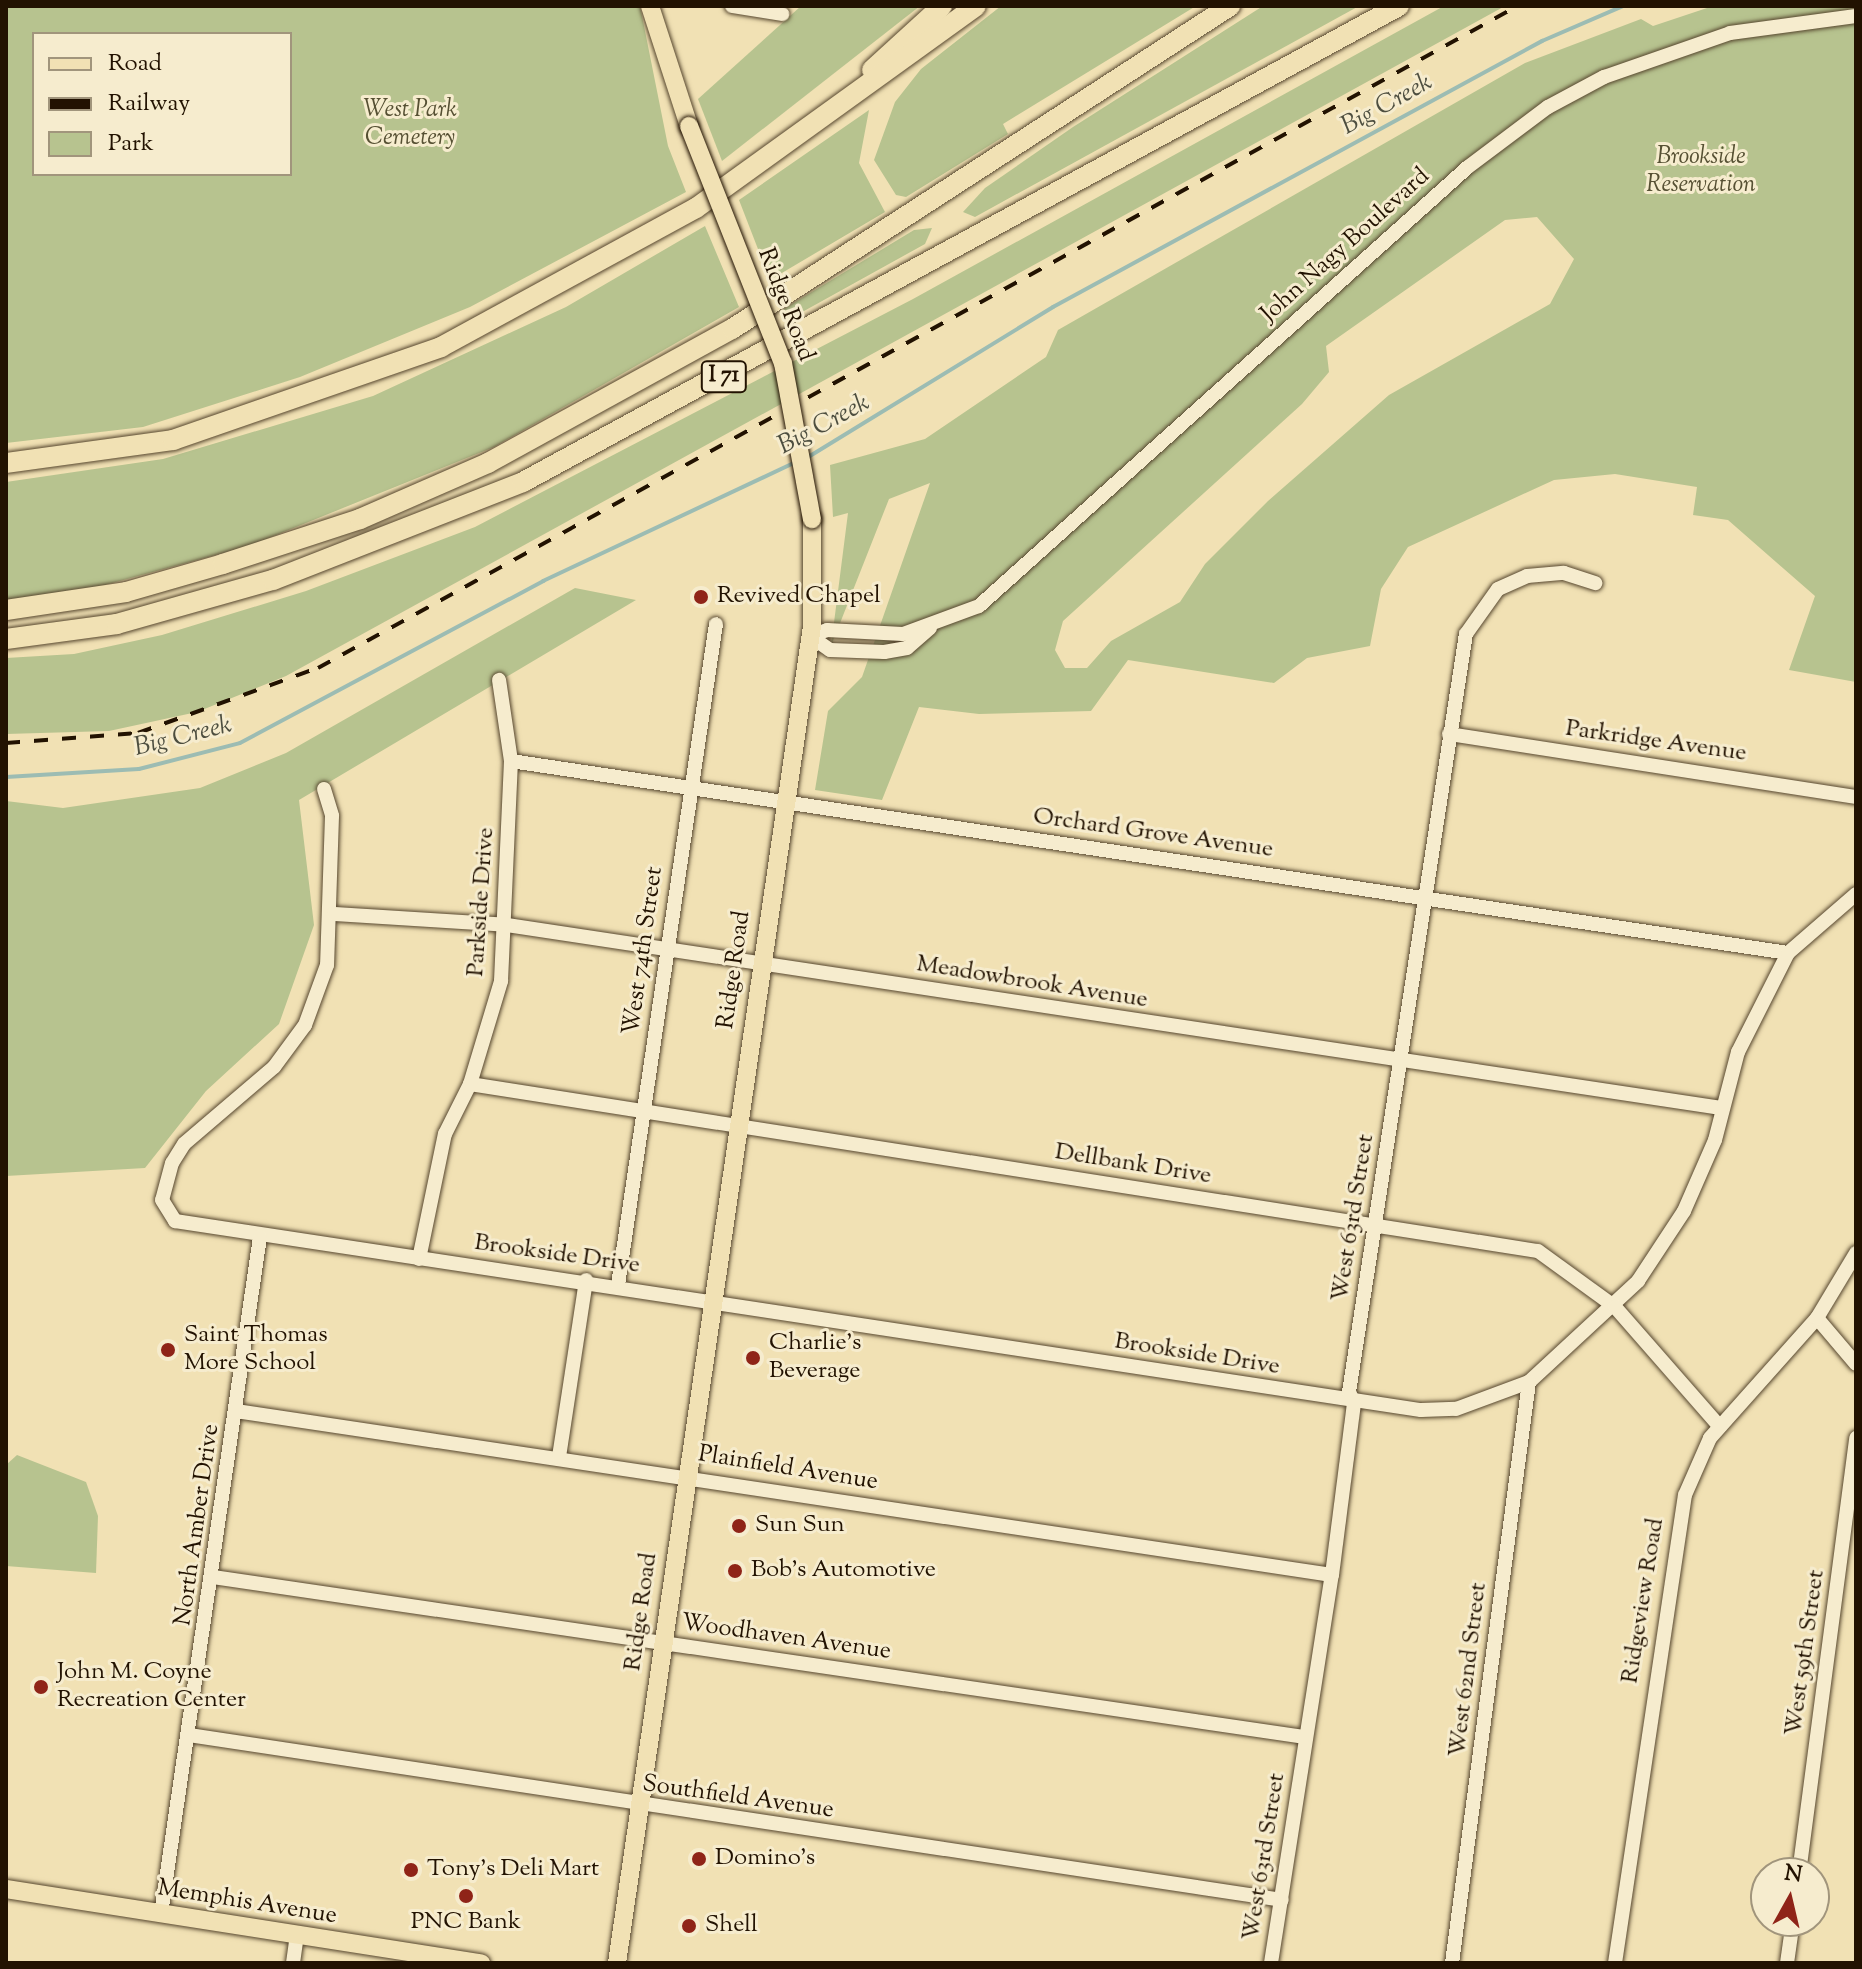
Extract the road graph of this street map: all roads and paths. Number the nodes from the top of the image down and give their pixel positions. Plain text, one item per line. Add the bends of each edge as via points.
1 (650, 6) edge
2 (732, 6) edge
3 (942, 6) edge
4 (976, 6) edge
5 (1230, 6) edge
6 (1399, 6) edge
7 (782, 14) dead end
8 (1856, 16) edge
9 (749, 173) junction
10 (6, 463) edge
11 (1595, 583) dead end
12 (6, 610) edge
13 (716, 624) dead end
14 (810, 636) junction
15 (6, 639) edge
16 (499, 680) dead end
17 (1449, 734) junction
18 (511, 761) junction
19 (691, 787) junction
20 (324, 789) dead end
21 (1856, 797) edge
22 (784, 802) junction
23 (1856, 894) edge
24 (1423, 896) junction
25 (334, 914) junction
26 (507, 925) junction
27 (666, 950) junction
28 (1788, 953) junction
29 (760, 964) junction
30 (1400, 1060) junction
31 (470, 1084) junction
32 (1721, 1108) junction
33 (643, 1113) junction
34 (737, 1128) junction
35 (1375, 1224) junction
36 (260, 1237) junction
37 (1856, 1253) edge
38 (419, 1259) junction
39 (586, 1280) junction
40 (618, 1285) junction
41 (713, 1300) junction
42 (1615, 1307) junction
43 (1817, 1318) junction
44 (1856, 1364) edge
45 (1529, 1382) junction
46 (1354, 1403) junction
47 (236, 1411) junction
48 (1720, 1427) junction
49 (1856, 1438) edge
50 (559, 1457) junction
51 (686, 1476) junction
52 (1853, 1493) edge
53 (1332, 1575) junction
54 (213, 1577) junction
55 (662, 1642) junction
56 (189, 1735) junction
57 (1305, 1737) junction
58 (639, 1805) junction
59 (1801, 1857) edge
60 (6, 1889) edge
61 (1282, 1900) junction
62 (161, 1914) junction
63 (297, 1935) junction
64 (1791, 1937) edge
65 (293, 1963) edge
66 (481, 1963) edge
67 (617, 1963) edge
68 (1271, 1963) edge
69 (1452, 1963) edge
70 (1615, 1963) edge
71 (1787, 1963) edge

1 - 14 main road, Ridge Road, bridge via 689,126 783,363 812,519
2 - 7 street
3 - 9 highway
4 - 9 highway
5 - 12 highway via 732,329 488,463 360,519 223,564 126,592
6 - 15 highway, I 71 via 523,482 273,580 117,624
8 - 14 street, John Nagy Boulevard via 1730,33 1604,77 1548,107 1468,167 979,606 930,628
9 - 10 highway via 541,297 335,389 173,440
11 - 17 street, West 63rd Street via 1564,573 1527,576 1498,589 1478,608
13 - 19 street, West 74th Street
14 - 22 main road, Ridge Road
16 - 18 street, Parkside Drive
17 - 21 street, Parkridge Avenue
17 - 24 street, West 63rd Street
18 - 19 street, Orchard Grove Avenue
18 - 26 street, Parkside Drive
19 - 22 street, Orchard Grove Avenue
19 - 27 street, West 74th Street
20 - 25 street, Brookside Drive via 332,816
22 - 24 street, Orchard Grove Avenue
22 - 29 main road, Ridge Road
23 - 28 street, Brookside Drive
24 - 28 street, Orchard Grove Avenue
24 - 30 street, West 63rd Street
25 - 26 street, Meadowbrook Avenue
25 - 36 street, Brookside Drive via 327,965 305,1025 274,1067 184,1144 164,1187 164,1210 175,1221
26 - 27 street, Meadowbrook Avenue
26 - 31 street, Parkside Drive via 501,981
27 - 29 street, Meadowbrook Avenue
27 - 33 street, West 74th Street
28 - 32 street, Brookside Drive via 1738,1052
29 - 30 street, Meadowbrook Avenue
29 - 34 main road, Ridge Road
30 - 32 street, Meadowbrook Avenue
30 - 35 street, West 63rd Street
31 - 33 street, Dellbank Drive
31 - 38 street, Parkside Drive via 445,1134
32 - 42 street, Brookside Drive via 1684,1211
33 - 34 street, Dellbank Drive
33 - 40 street, West 74th Street
34 - 35 street, Dellbank Drive
34 - 41 main road, Ridge Road
35 - 42 street, Dellbank Drive via 1538,1251
35 - 46 street, West 63rd Street via 1349,1392
36 - 38 street, Brookside Drive
36 - 47 street, North Amber Drive
37 - 43 street, Ridgeview Road
38 - 39 street, Brookside Drive
39 - 40 street, Brookside Drive
39 - 50 street
40 - 41 street, Brookside Drive
41 - 46 street, Brookside Drive
41 - 51 main road, Ridge Road
42 - 45 street, Brookside Drive
42 - 48 street, Dellbank Drive
43 - 44 street
43 - 48 street, Ridgeview Road
45 - 46 street, Brookside Drive via 1456,1409
45 - 69 street, West 62nd Street
46 - 53 street, West 63rd Street
47 - 50 street, Plainfield Avenue
47 - 54 street, North Amber Drive
48 - 70 street, Ridgeview Road via 1677,1520
49 - 52 street, West 59th Street
50 - 51 street, Plainfield Avenue
51 - 53 street, Plainfield Avenue
51 - 55 main road, Ridge Road
52 - 59 street, West 59th Street
53 - 57 street, West 63rd Street
54 - 55 street, Woodhaven Avenue
54 - 56 street, North Amber Drive
55 - 57 street, Woodhaven Avenue
55 - 58 main road, Ridge Road
56 - 58 street, Southfield Avenue
56 - 62 street, North Amber Drive
57 - 61 street, West 63rd Street
58 - 61 street, Southfield Avenue
58 - 67 main road, Ridge Road
60 - 62 main road, Memphis Avenue
61 - 68 street, West 63rd Street
62 - 63 main road, Memphis Avenue
63 - 65 street
63 - 66 main road, Memphis Avenue
64 - 71 street

